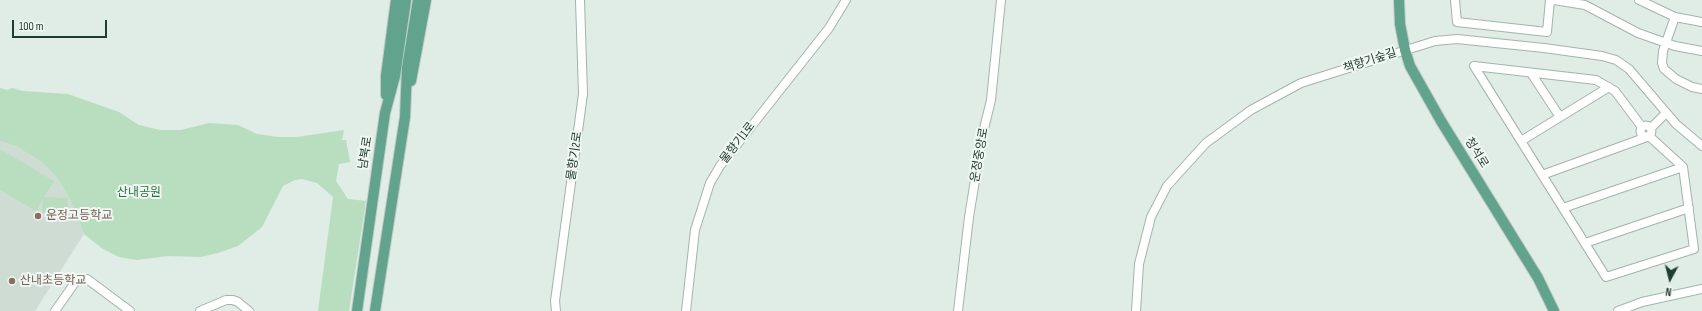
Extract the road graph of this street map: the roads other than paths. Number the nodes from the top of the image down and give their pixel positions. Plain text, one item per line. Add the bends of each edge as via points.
1 (396, 0) edge
2 (406, 0) edge
3 (418, 0) edge
4 (426, 0) edge
5 (580, 0) edge
6 (846, 0) edge
7 (1001, 0) edge
8 (1399, 0) edge
9 (1455, 0) edge
10 (1550, 0) edge
11 (1554, 0) edge
12 (1639, 0) edge
13 (1675, 17) junction
14 (1702, 22) edge
15 (1666, 43) junction
16 (1405, 50) junction
17 (1702, 51) edge
18 (1531, 72) junction
19 (1609, 87) junction
20 (1702, 89) edge
21 (1666, 113) junction
22 (385, 114) junction
23 (405, 117) junction
24 (1560, 117) junction
25 (1647, 132) junction
26 (1521, 141) junction
27 (1702, 146) edge
28 (1683, 167) junction
29 (1542, 175) junction
30 (1563, 208) junction
31 (1689, 208) junction
32 (1585, 243) junction
33 (1702, 289) edge
34 (55, 311) edge
35 (130, 311) edge
36 (200, 311) edge
37 (249, 311) edge
38 (357, 311) edge
39 (375, 311) edge
40 (556, 311) edge
41 (686, 311) edge
42 (958, 311) edge
43 (1136, 311) edge
44 (1554, 311) edge
45 (1618, 311) edge

1 - 22 main road via 386,76
2 - 22 main road, 남북로 via 395,76
3 - 23 main road via 407,68
4 - 23 main road
5 - 40 street, 물향기2로 via 583,94 555,301
6 - 41 street, 물향기1로 via 829,28 720,166 710,183 695,230
7 - 42 street, 운정중앙로 via 992,100 982,137 969,217
8 - 16 main road, 청석로
9 - 10 street via 1458,22 1547,32
11 - 15 street via 1585,5 1638,33
12 - 13 street
13 - 14 street
13 - 15 street
15 - 17 street
15 - 20 street via 1662,57 1664,69 1684,84
16 - 21 street, 책향기숲길 via 1435,41 1457,39 1602,56 1616,60 1630,69
16 - 43 street, 책향기숲길 via 1301,83 1251,110 1206,143 1167,186 1151,218 1139,264
16 - 44 main road, 청석로 via 1410,66 1437,114 1538,278
18 - 19 street via 1596,80
18 - 24 street
18 - 26 street via 1474,66
19 - 24 street
19 - 25 street via 1615,91
21 - 25 street
21 - 27 street, 책향기숲길
22 - 38 main road, 남북로
23 - 39 main road
24 - 26 street
25 - 28 street
25 - 29 street
26 - 29 street
28 - 30 street
28 - 31 street
29 - 30 street
30 - 32 street
31 - 32 street
31 - 32 street via 1694,249 1606,277
33 - 45 street via 1642,302
34 - 35 street via 76,281 81,279 87,279
36 - 37 street via 226,300 233,300

